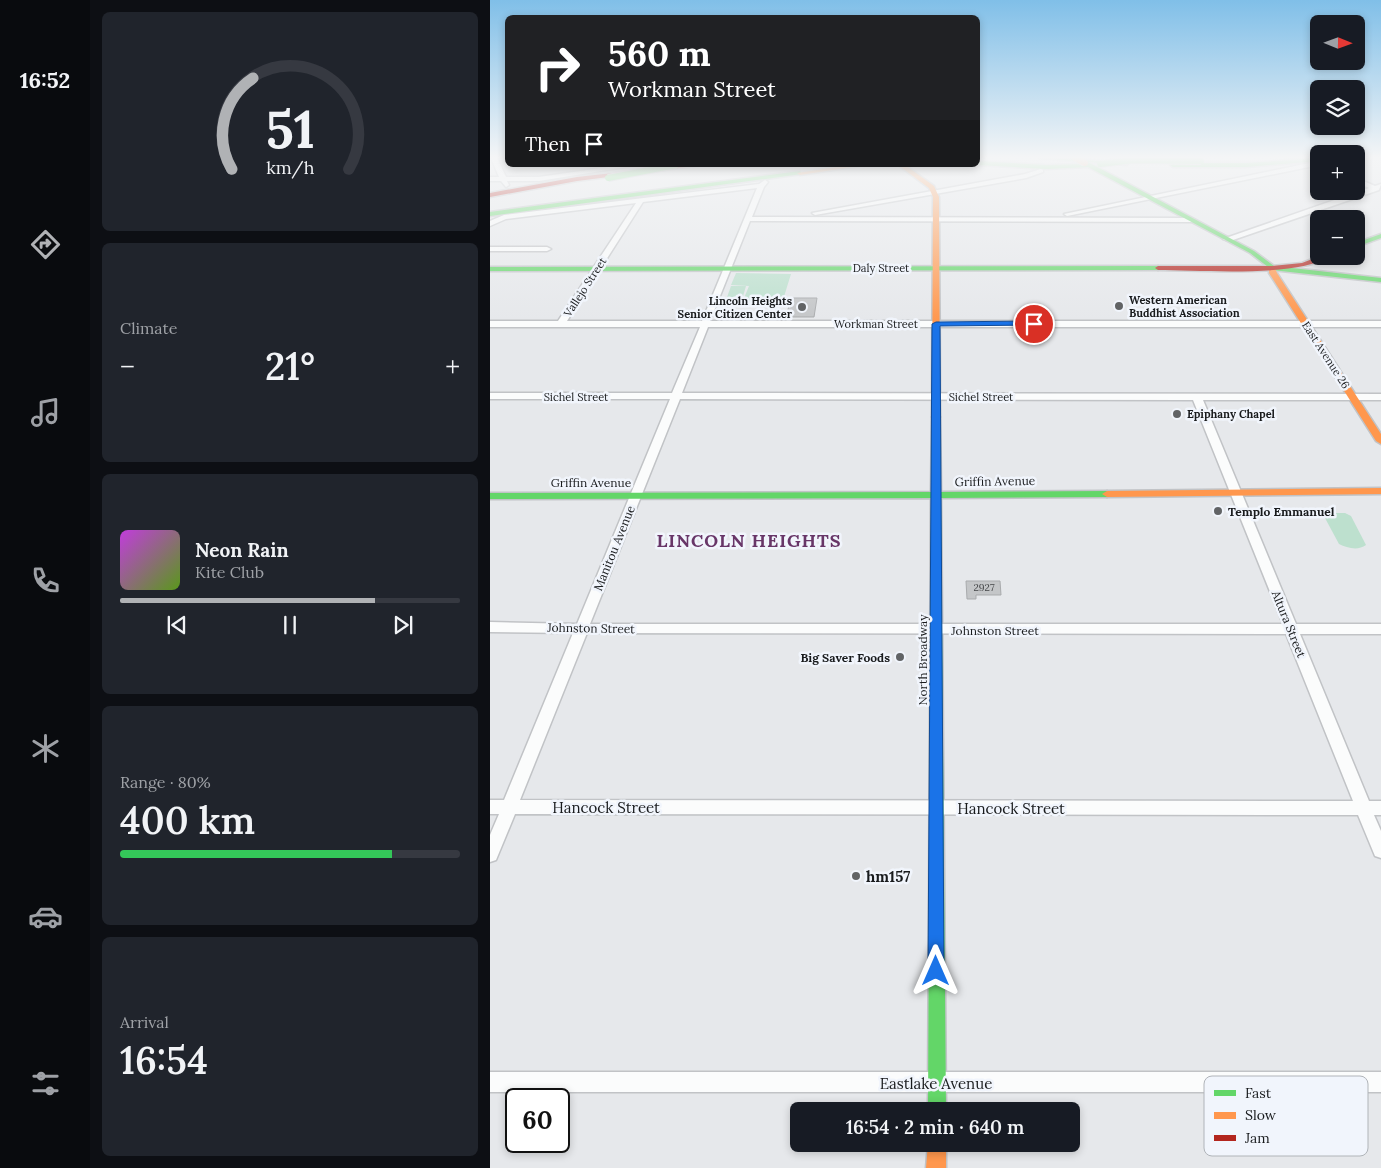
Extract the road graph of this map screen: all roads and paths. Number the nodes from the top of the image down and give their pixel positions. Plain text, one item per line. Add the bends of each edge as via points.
1 (509, 213) edge
2 (633, 213) edge
3 (750, 213) edge
4 (825, 213) edge
5 (936, 213) edge
6 (1072, 213) edge
7 (1177, 213) edge
8 (1305, 213) edge
9 (493, 214) edge
10 (747, 219) junction
11 (790, 219) junction
12 (936, 219) junction
13 (1040, 219) junction
14 (1191, 220) junction
15 (490, 224) edge
16 (1381, 236) edge
17 (1226, 239) junction
18 (1365, 242) edge
19 (490, 249) edge
20 (547, 249) dead end
21 (1310, 262) edge
22 (490, 268) edge
23 (727, 268) junction
24 (936, 268) junction
25 (1272, 268) junction
26 (597, 269) junction
27 (1381, 280) edge
28 (490, 324) edge
29 (561, 324) junction
30 (704, 324) junction
31 (936, 324) junction
32 (1306, 324) junction
33 (1381, 324) edge
34 (490, 396) edge
35 (1353, 396) junction
36 (1381, 397) edge
37 (674, 398) junction
38 (936, 398) junction
39 (1196, 398) junction
40 (1381, 441) edge
41 (1235, 491) junction
42 (1381, 491) edge
43 (490, 496) edge
44 (635, 496) junction
45 (936, 496) junction
46 (490, 627) edge
47 (582, 627) junction
48 (1381, 629) edge
49 (936, 630) junction
50 (1291, 630) junction
51 (490, 807) edge
52 (509, 807) junction
53 (936, 808) junction
54 (1364, 808) junction
55 (1381, 808) edge
56 (1381, 851) edge
57 (490, 855) edge
58 (490, 1082) edge
59 (1204, 1082) edge
60 (1368, 1082) edge
61 (1381, 1082) edge
62 (937, 1083) junction
63 (937, 1102) edge
64 (936, 1152) edge
65 (936, 1168) edge

1 - 9 street
2 - 26 street, Vallejo Street
3 - 10 street, Manitou Avenue
4 - 11 street
5 - 12 main road, North Broadway
6 - 13 street
7 - 14 main road
8 - 17 street
9 - 15 street
10 - 11 street
10 - 23 street, Manitou Avenue
11 - 12 street
12 - 13 street
12 - 24 main road, North Broadway
13 - 14 street
14 - 17 main road
16 - 18 main road
17 - 25 main road via 1261,258
19 - 20 street
21 - 25 main road
22 - 26 main road, Daly Street
23 - 24 main road, Daly Street
23 - 26 main road, Daly Street
23 - 30 street, Manitou Avenue
24 - 25 main road, Daly Street
24 - 31 main road, North Broadway
25 - 27 main road
25 - 32 main road, East Avenue 26
26 - 29 street, Vallejo Street
28 - 29 street, Workman Street
29 - 30 street, Workman Street
30 - 31 street, Workman Street
30 - 37 street, Manitou Avenue
31 - 32 street, Workman Street
31 - 38 main road, North Broadway
32 - 33 street, Workman Street
32 - 35 main road, East Avenue 26
34 - 37 street, Sichel Street
35 - 36 street, Sichel Street
35 - 39 street, Sichel Street
35 - 40 main road, East Avenue 26
37 - 38 street, Sichel Street
37 - 44 street, Manitou Avenue
38 - 39 street, Sichel Street
38 - 45 main road, North Broadway
39 - 41 street, Altura Street
41 - 42 main road, Griffin Avenue
41 - 45 main road, Griffin Avenue
41 - 50 street, Altura Street
43 - 44 main road, Griffin Avenue
44 - 45 main road, Griffin Avenue
44 - 47 street, Manitou Avenue
45 - 49 main road, North Broadway
46 - 47 street, Johnston Street
47 - 49 street, Johnston Street
47 - 52 street, Manitou Avenue
48 - 50 street, Johnston Street
49 - 50 street, Johnston Street
49 - 53 main road, North Broadway
50 - 54 street, Altura Street
51 - 52 street, Hancock Street
52 - 53 street, Hancock Street
52 - 57 street, Manitou Avenue
53 - 54 street, Hancock Street
53 - 62 main road, North Broadway
54 - 55 street, Hancock Street
54 - 56 street, Altura Street
58 - 62 street, Eastlake Avenue
59 - 62 street, Eastlake Avenue
60 - 61 street, Eastlake Avenue
62 - 63 main road, North Broadway
64 - 65 main road

